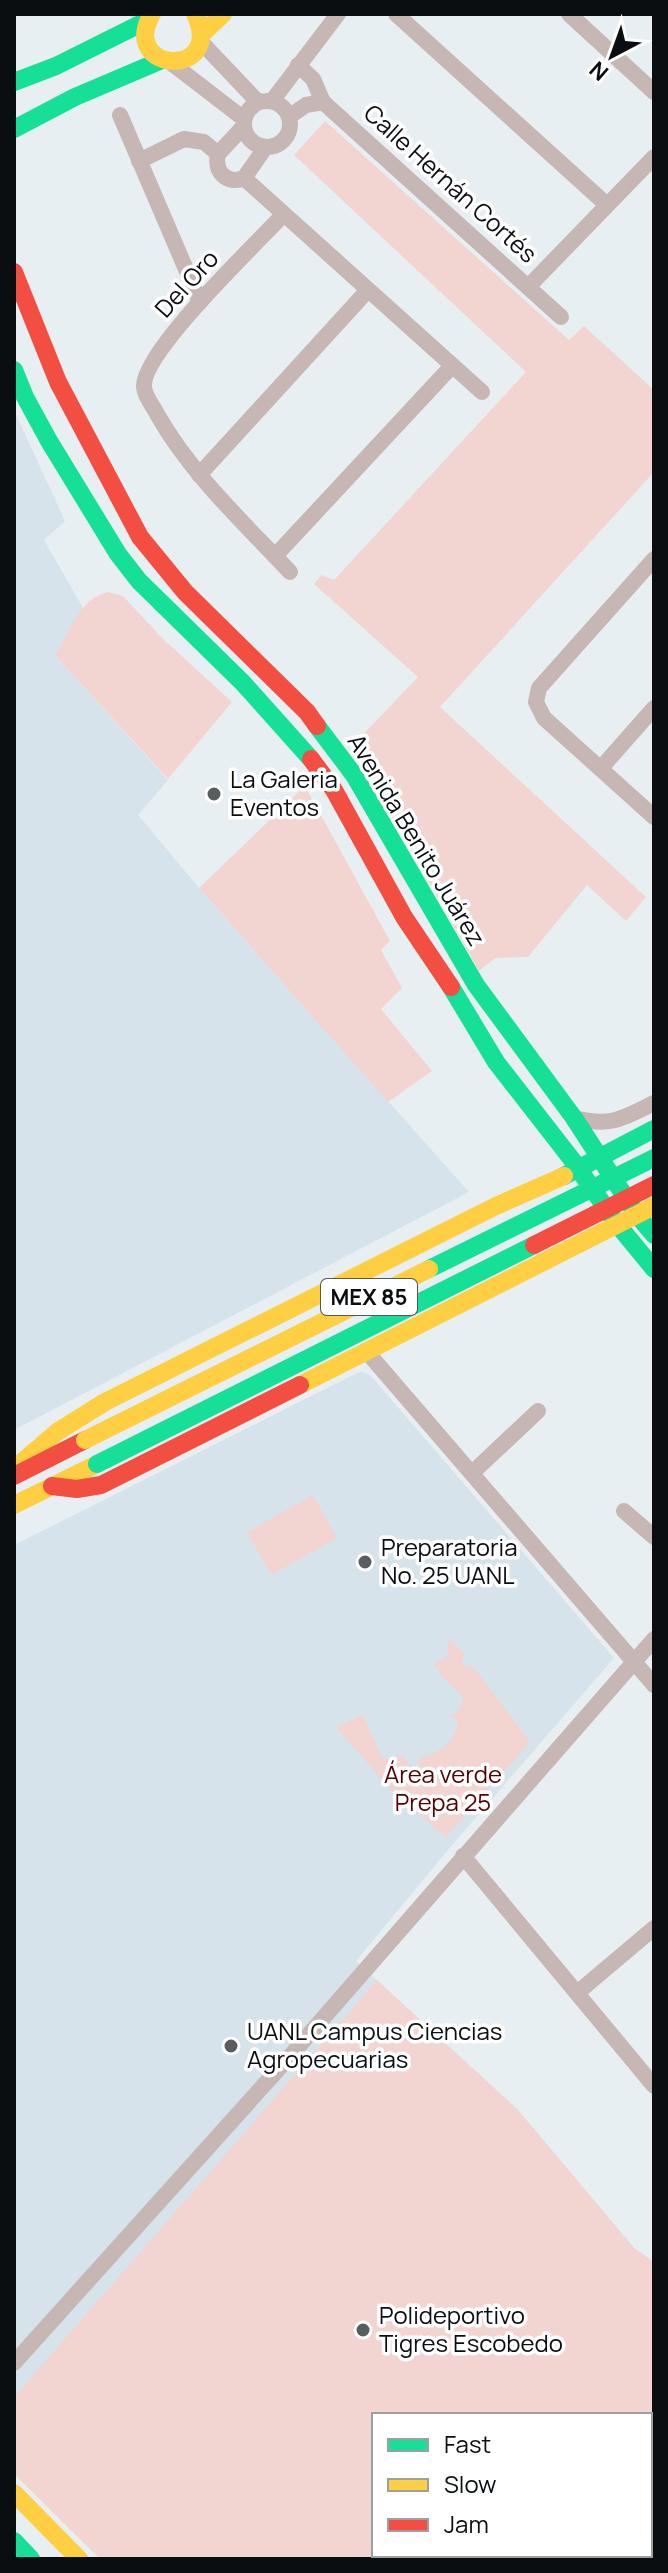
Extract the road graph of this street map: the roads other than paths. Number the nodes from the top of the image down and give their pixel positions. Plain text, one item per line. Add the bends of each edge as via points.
1 (195, 14) edge
2 (223, 14) edge
3 (338, 14) edge
4 (396, 14) edge
5 (569, 14) edge
6 (150, 17) edge
7 (202, 38) junction
8 (166, 61) junction
9 (298, 65) junction
10 (14, 82) edge
11 (654, 92) edge
12 (265, 102) junction
13 (323, 102) junction
14 (120, 115) dead end
15 (290, 116) junction
16 (244, 123) junction
17 (14, 129) edge
18 (265, 148) junction
19 (218, 154) junction
20 (654, 157) edge
21 (139, 161) junction
22 (244, 178) junction
23 (607, 205) junction
24 (284, 214) junction
25 (14, 272) edge
26 (528, 287) junction
27 (368, 290) junction
28 (200, 302) junction
29 (561, 317) dead end
30 (451, 367) junction
31 (14, 370) edge
32 (482, 392) dead end
33 (199, 475) junction
34 (140, 537) junction
35 (118, 554) junction
36 (275, 556) junction
37 (654, 559) edge
38 (290, 572) dead end
39 (654, 708) edge
40 (601, 768) junction
41 (654, 817) edge
42 (438, 965) junction
43 (476, 985) junction
44 (469, 1018) junction
45 (534, 1065) junction
46 (502, 1070) junction
47 (654, 1103) edge
48 (574, 1118) junction
49 (654, 1129) edge
50 (549, 1131) junction
51 (601, 1158) junction
52 (654, 1158) edge
53 (579, 1170) junction
54 (654, 1185) edge
55 (541, 1188) junction
56 (646, 1211) edge
57 (617, 1224) junction
58 (654, 1235) edge
59 (577, 1246) junction
60 (654, 1269) edge
61 (367, 1352) junction
62 (538, 1411) dead end
63 (14, 1469) edge
64 (472, 1473) junction
65 (14, 1476) edge
66 (52, 1486) junction
67 (14, 1505) edge
68 (624, 1511) dead end
69 (654, 1537) edge
70 (654, 1639) edge
71 (634, 1662) junction
72 (654, 1685) edge
73 (463, 1856) junction
74 (654, 1928) edge
75 (577, 1993) junction
76 (654, 2086) edge
77 (14, 2363) edge
78 (14, 2493) edge
79 (14, 2541) edge
80 (31, 2559) edge
81 (79, 2559) edge

1 - 7 main road
2 - 7 main road
3 - 9 street
4 - 23 street
5 - 11 street
6 - 8 main road via 147,43
6 - 10 main road
7 - 8 main road via 193,56
7 - 12 street
8 - 16 street
8 - 17 main road via 75,97
9 - 12 street
9 - 13 street, Calle Hernán Cortés via 313,79
12 - 15 street via 280,104
12 - 16 street via 247,112
13 - 15 street
13 - 26 street, Calle Hernán Cortés
14 - 21 street
15 - 18 street via 286,139
16 - 18 street via 251,140
16 - 19 street
18 - 22 street
19 - 21 street via 204,142 184,139
19 - 22 street via 216,165 222,175 234,181
20 - 23 street, Calle Hernán Cortés
21 - 28 street
22 - 24 street
23 - 26 street, Calle Hernán Cortés
24 - 27 street
24 - 28 street, Del Oro
25 - 34 main road, Avenida Benito Juárez via 58,382
26 - 29 street
27 - 30 street
27 - 33 street
28 - 33 street, Del Oro via 148,369 144,387 170,437
30 - 32 street
30 - 36 street
31 - 35 main road, Avenida Benito Juárez via 49,441
33 - 36 street
34 - 35 main road
34 - 43 main road, Avenida Benito Juárez via 185,592 307,712 354,775
35 - 42 main road, Avenida Benito Juárez via 303,746
36 - 38 street
37 - 40 street via 539,688 536,702 544,718
39 - 40 street
40 - 41 street
42 - 43 main road
42 - 44 main road, Avenida Benito Juárez
43 - 44 main road
43 - 45 main road, Avenida Benito Juárez
44 - 46 main road, Avenida Benito Juárez
45 - 46 main road
45 - 48 main road, Avenida Benito Juárez
46 - 50 main road, Avenida Benito Juárez
47 - 48 street via 615,1122
48 - 51 main road, Avenida Benito Juárez
49 - 51 main road
50 - 53 main road, Avenida Benito Juárez
50 - 55 main road via 554,1167
51 - 53 main road
51 - 56 main road, Avenida Benito Juárez
52 - 65 main road, MEX 85, bridge
53 - 55 main road
53 - 57 main road, Avenida Benito Juárez
54 - 66 main road, MEX 85, bridge
55 - 59 main road via 563,1189 580,1204 585,1225
55 - 63 main road via 105,1402 44,1439
56 - 57 main road
56 - 58 main road, Avenida Benito Juárez
57 - 59 main road
57 - 60 main road, Avenida Benito Juárez
59 - 61 main road
61 - 64 street
61 - 66 main road via 101,1485
62 - 64 street
64 - 71 street
66 - 67 main road, MEX 85
68 - 69 street
70 - 71 street
71 - 72 street
71 - 73 street
73 - 75 street
73 - 77 street
74 - 75 street
75 - 76 street
78 - 81 main road
79 - 80 main road

